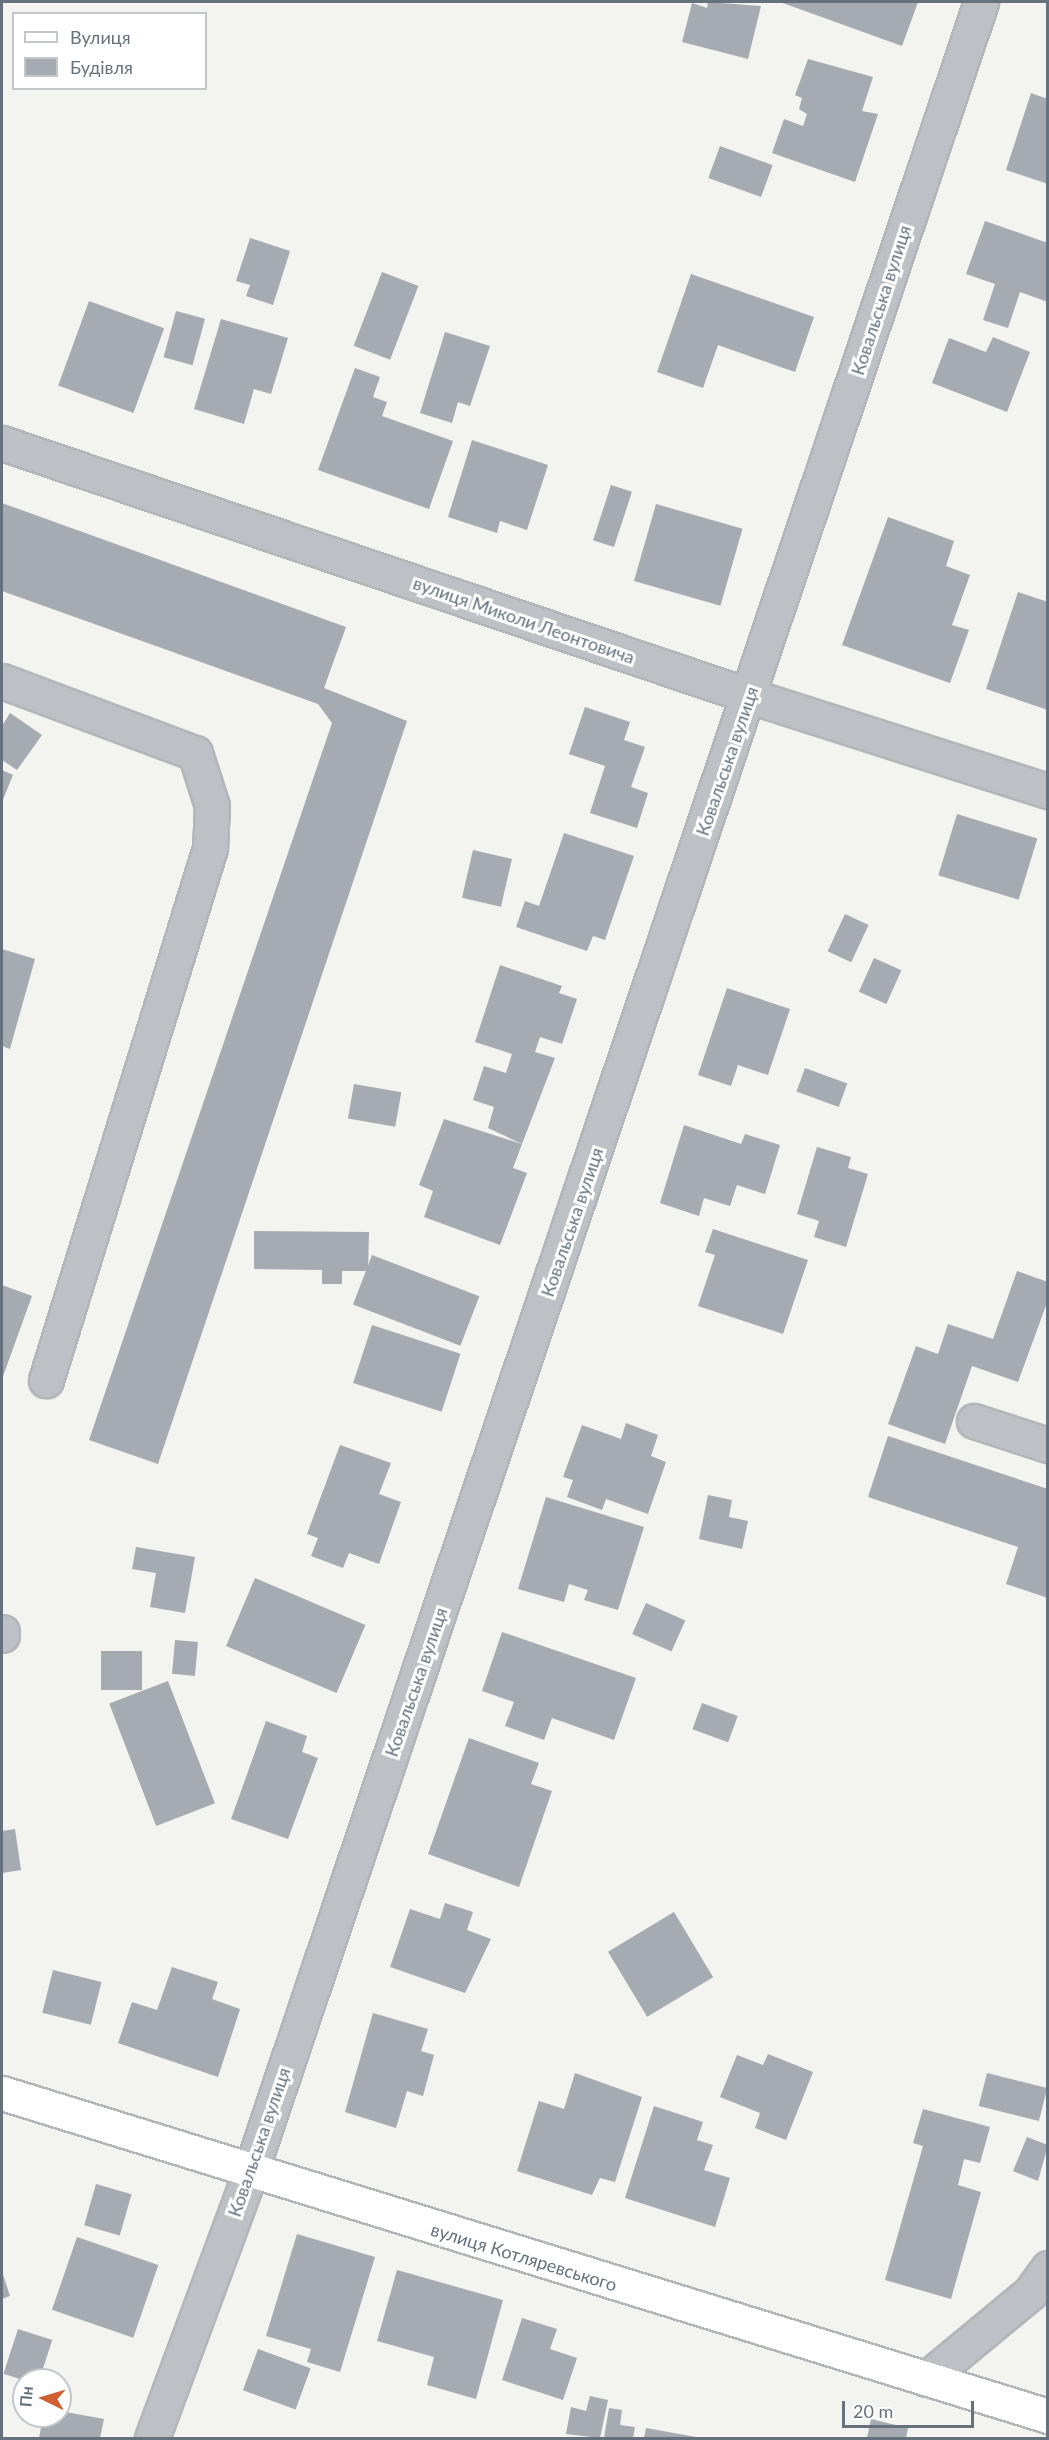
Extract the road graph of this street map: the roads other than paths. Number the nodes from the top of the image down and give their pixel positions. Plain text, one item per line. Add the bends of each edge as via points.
1 (981, 2) edge
2 (2, 443) edge
3 (2, 681) edge
4 (750, 696) junction
5 (1047, 791) edge
6 (46, 1380) dead end
7 (975, 1420) dead end
8 (1047, 1445) edge
9 (2, 2093) edge
10 (250, 2173) junction
11 (1047, 2268) edge
12 (926, 2379) junction
13 (1047, 2416) edge
14 (152, 2439) edge

1 - 4 street, Ковальська вулиця
2 - 4 street, вулиця Миколи Леонтовича
3 - 6 street via 195,753 212,806 210,848
4 - 5 street, вулиця Миколи Леонтовича
4 - 10 street, Ковальська вулиця
7 - 8 street
9 - 10 main road, вулиця Котляревського
10 - 12 main road, вулиця Котляревського
10 - 14 street, Ковальська вулиця
11 - 12 street via 1030,2294
12 - 13 main road, вулиця Котляревського

